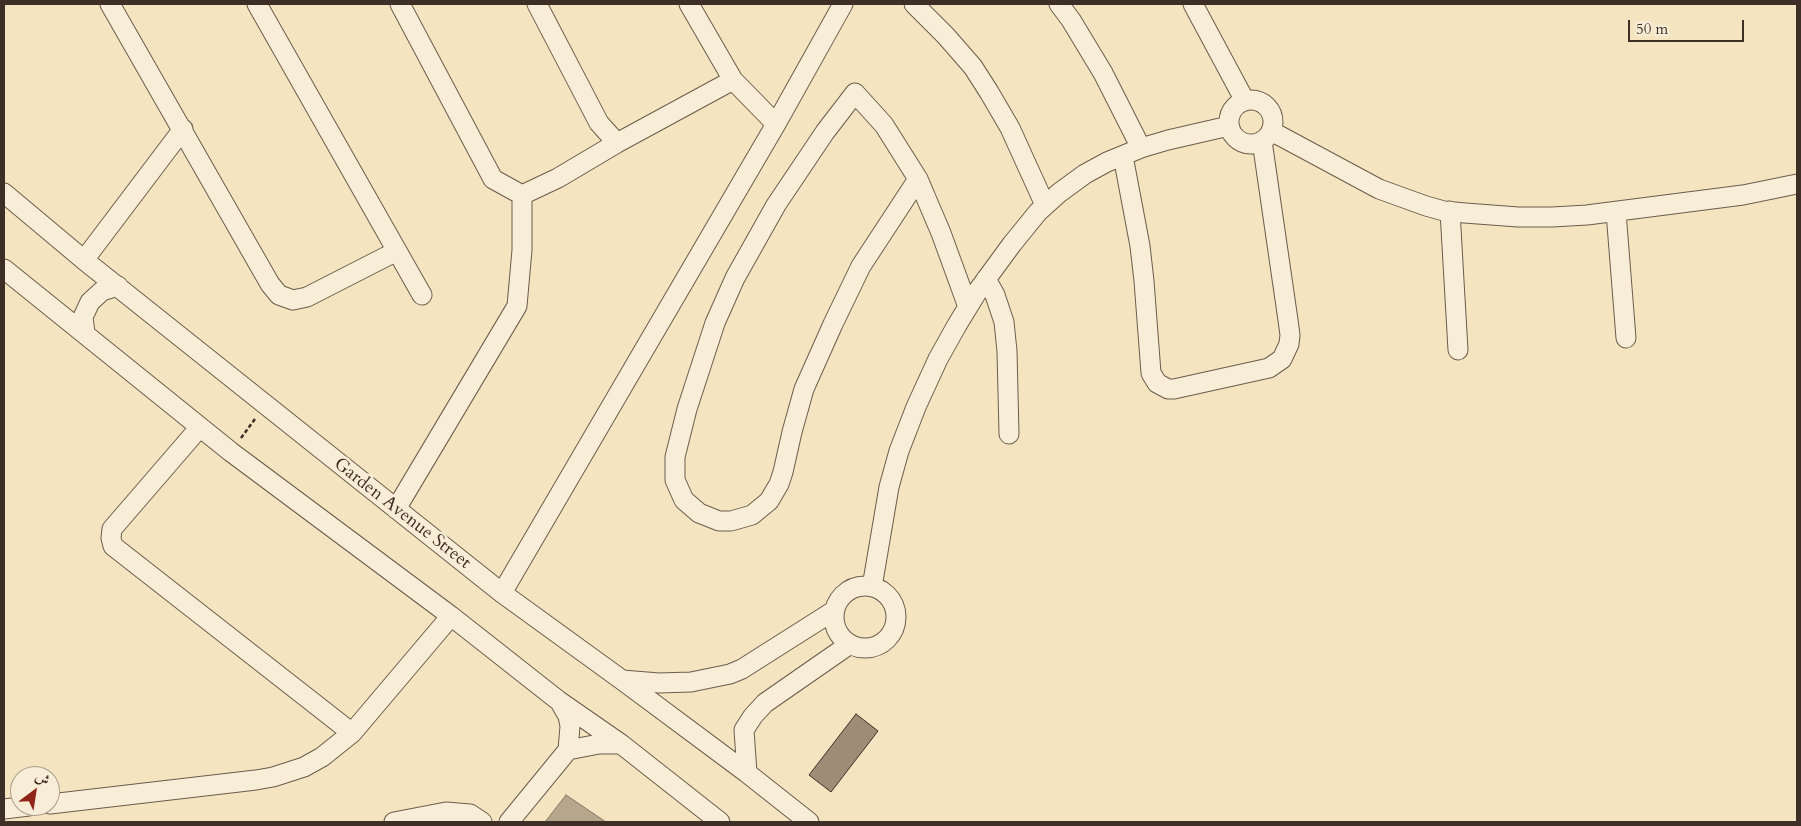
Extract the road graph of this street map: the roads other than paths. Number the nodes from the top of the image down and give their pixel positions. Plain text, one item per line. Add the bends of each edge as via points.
1 (110, 4) edge
2 (256, 4) edge
3 (400, 4) edge
4 (537, 4) edge
5 (689, 4) edge
6 (914, 4) edge
7 (1059, 4) edge
8 (1192, 4) edge
9 (838, 7) edge
10 (733, 80) junction
11 (1245, 101) junction
12 (776, 124) junction
13 (1229, 126) junction
14 (183, 130) junction
15 (1267, 136) junction
16 (617, 143) junction
17 (1141, 148) junction
18 (1123, 156) junction
19 (918, 178) junction
20 (1797, 184) edge
21 (4, 193) edge
22 (522, 195) junction
23 (1045, 205) junction
24 (1450, 212) junction
25 (1616, 212) junction
26 (397, 251) junction
27 (84, 260) junction
28 (4, 269) edge
29 (986, 279) junction
30 (118, 286) junction
31 (422, 295) dead end
32 (968, 307) junction
33 (85, 334) junction
34 (1626, 338) dead end
35 (1458, 350) dead end
36 (200, 427) junction
37 (1008, 434) dead end
38 (396, 509) junction
39 (872, 587) junction
40 (502, 593) junction
41 (835, 610) junction
42 (451, 616) junction
43 (850, 644) junction
44 (622, 680) junction
45 (559, 701) junction
46 (352, 733) junction
47 (622, 744) junction
48 (568, 750) junction
49 (746, 773) junction
50 (60, 803) edge
51 (394, 822) edge
52 (480, 822) edge
53 (509, 822) edge
54 (720, 822) edge
55 (809, 822) edge

1 - 14 street
2 - 26 street
3 - 22 street via 493,179
4 - 16 street via 599,123
5 - 10 street
6 - 23 street via 973,67 1010,128
7 - 17 street via 1103,73
8 - 11 street
9 - 12 street
10 - 12 street
10 - 16 street
11 - 13 street via 1231,112
11 - 15 street via 1256,100 1268,108 1274,121
12 - 40 street
13 - 15 street via 1242,142 1256,143
13 - 17 street
14 - 26 street via 279,295 293,300 307,297
14 - 27 street
15 - 18 street via 1290,335 1287,349 1282,359 1269,368 1174,389 1157,383 1150,373 1140,246
15 - 24 street via 1379,189
16 - 22 street
17 - 18 street
18 - 23 street via 1086,174
19 - 19 street via 861,266 833,324 804,389 775,492 761,508 742,519 719,521 699,513 678,491 674,457 715,323 735,278 776,205 854,93 884,125
19 - 32 street
20 - 25 street via 1743,195
21 - 27 street, Garden Avenue Street
22 - 38 street via 517,306
23 - 29 street
24 - 25 street via 1552,218
24 - 35 street
25 - 34 street
26 - 31 street
27 - 30 street, Garden Avenue Street
28 - 33 street
29 - 32 street
29 - 37 street via 1004,322
30 - 33 street via 102,291 90,302 83,317
30 - 38 street, Garden Avenue Street
32 - 39 street via 938,359 900,451 888,495
33 - 36 street
36 - 42 street
36 - 46 street via 112,529 113,546
38 - 40 street, Garden Avenue Street
39 - 41 street via 853,589 845,594
39 - 43 street via 882,591 895,607 894,629 889,638 876,646 860,648
40 - 44 street, Garden Avenue Street
41 - 43 street via 837,630
41 - 44 street via 730,674 691,682
42 - 45 street
42 - 46 street
43 - 49 street via 765,703 753,716 744,730
44 - 49 street, Garden Avenue Street
45 - 47 street
45 - 48 street via 570,726
46 - 50 street via 322,758 273,777
47 - 48 street via 599,744
47 - 54 street
48 - 53 street
49 - 55 street, Garden Avenue Street
51 - 52 street via 446,812 470,814

